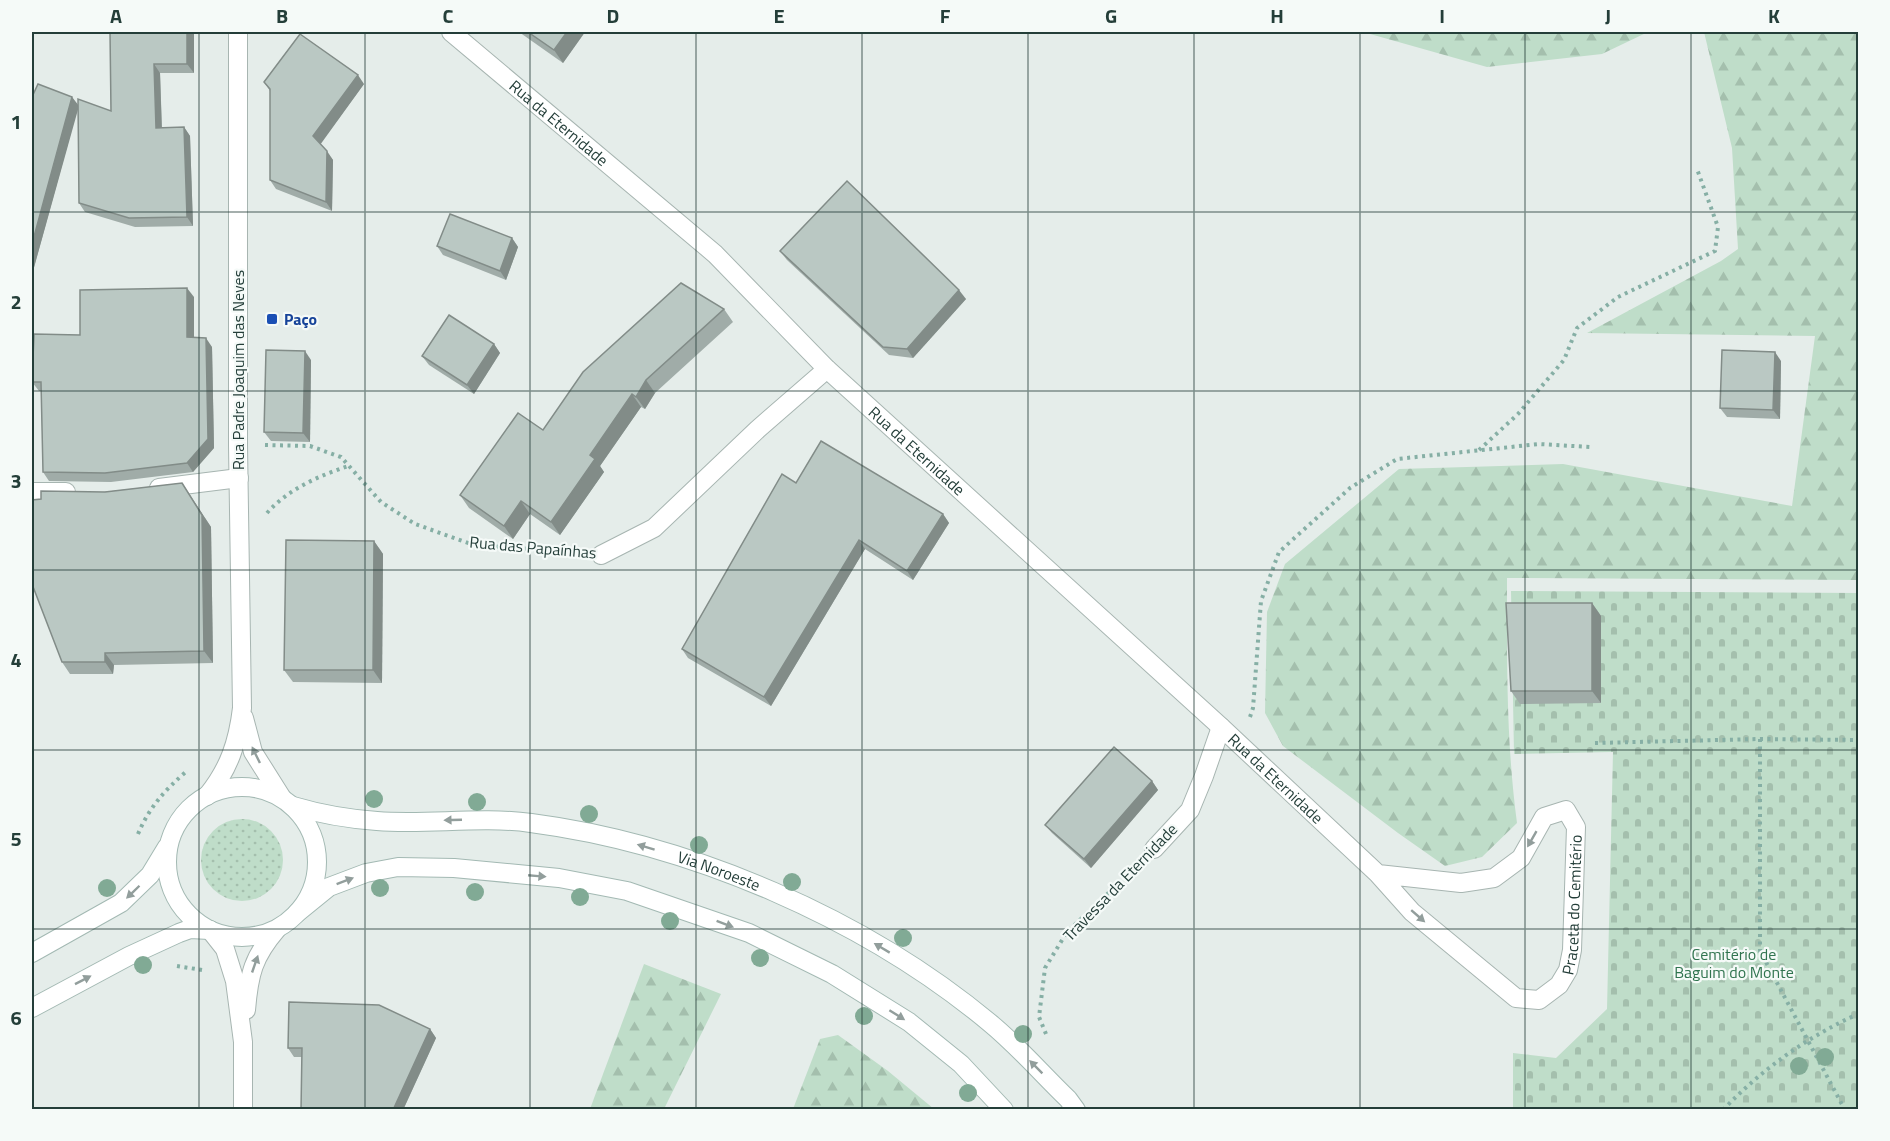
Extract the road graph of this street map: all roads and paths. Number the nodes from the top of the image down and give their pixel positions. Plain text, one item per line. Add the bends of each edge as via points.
1 (238, 32) edge
2 (451, 32) edge
3 (1697, 169) dead end
4 (827, 369) junction
5 (238, 445) junction
6 (1590, 447) dead end
7 (1479, 451) junction
8 (348, 466) junction
9 (238, 478) junction
10 (148, 489) edge
11 (32, 492) edge
12 (89, 493) edge
13 (239, 545) junction
14 (601, 555) joint
15 (242, 708) junction
16 (1221, 727) junction
17 (1760, 739) junction
18 (1858, 740) edge
19 (1595, 743) dead end
20 (1242, 747) junction
21 (193, 765) dead end
22 (207, 796) junction
23 (287, 802) junction
24 (137, 837) dead end
25 (168, 846) junction
26 (1154, 849) joint
27 (1378, 874) junction
28 (297, 914) junction
29 (277, 929) junction
30 (210, 930) junction
31 (32, 953) edge
32 (176, 966) dead end
33 (236, 988) junction
34 (32, 1008) edge
35 (1858, 1014) edge
36 (1047, 1035) dead end
37 (1807, 1041) junction
38 (243, 1042) junction
39 (243, 1110) edge
40 (1004, 1110) edge
41 (1076, 1110) edge
42 (1723, 1110) edge
43 (1845, 1110) edge

1 - 5 street, Rua Padre Joaquim das Neves
2 - 4 street, Rua da Eternidade via 715,254
3 - 7 path via 1718,227 1715,251 1618,297 1577,328 1564,360 1518,414
4 - 14 street, Rua das Papaínhas via 654,528
4 - 16 street, Rua da Eternidade
5 - 8 path, Rua das Papaínhas via 310,446 341,457
5 - 9 street, Rua Padre Joaquim das Neves
6 - 7 path via 1539,444
7 - 20 path via 1397,459 1350,488 1279,552 1261,601 1253,708
8 - 13 path via 317,477 276,502
8 - 14 path, Rua das Papaínhas via 381,502 415,524 474,545
9 - 10 street
9 - 13 street, Rua Padre Joaquim das Neves
11 - 12 street
13 - 15 street, Rua Padre Joaquim das Neves
15 - 22 street, Rua Padre Joaquim das Neves via 229,763
23 -> 15 street, Rua Padre Joaquim das Neves via 253,752
16 - 20 street, Rua da Eternidade
16 - 26 street, Travessa da Eternidade via 1190,810
17 - 18 path
17 - 19 path
17 - 37 path via 1760,951
20 - 27 street, Rua da Eternidade
21 - 24 path via 166,788 144,819
22 - 23 street via 238,786 264,789
22 - 25 street via 193,804 177,823
23 - 28 street via 304,819 315,842 317,867 312,892
41 -> 23 street, Via Noroeste via 989,1023 921,971 786,897 710,866 618,838 530,823 377,821 317,813
25 - 30 street via 167,870 173,894 187,914
25 -> 31 street via 150,875 121,903
26 - 36 path, Travessa da Eternidade via 1067,932 1045,968 1040,1017
27 -> 27 street, Praceta do Cemitério via 1412,912 1516,998 1539,1000 1559,985 1568,970 1576,827 1566,810 1544,817 1521,858 1494,878 1461,883
28 - 29 street
28 -> 40 street via 329,887 382,868 454,868 559,878 627,891 749,933 832,974 909,1022 962,1065
29 - 30 street via 254,937 229,937
38 -> 29 street via 255,959
30 - 33 street via 225,949
34 -> 30 street via 179,933
32 - 33 path via 198,968 216,977 223,989
33 - 38 street
35 - 37 path
37 - 42 path via 1779,1058
37 - 43 path
38 - 39 street

